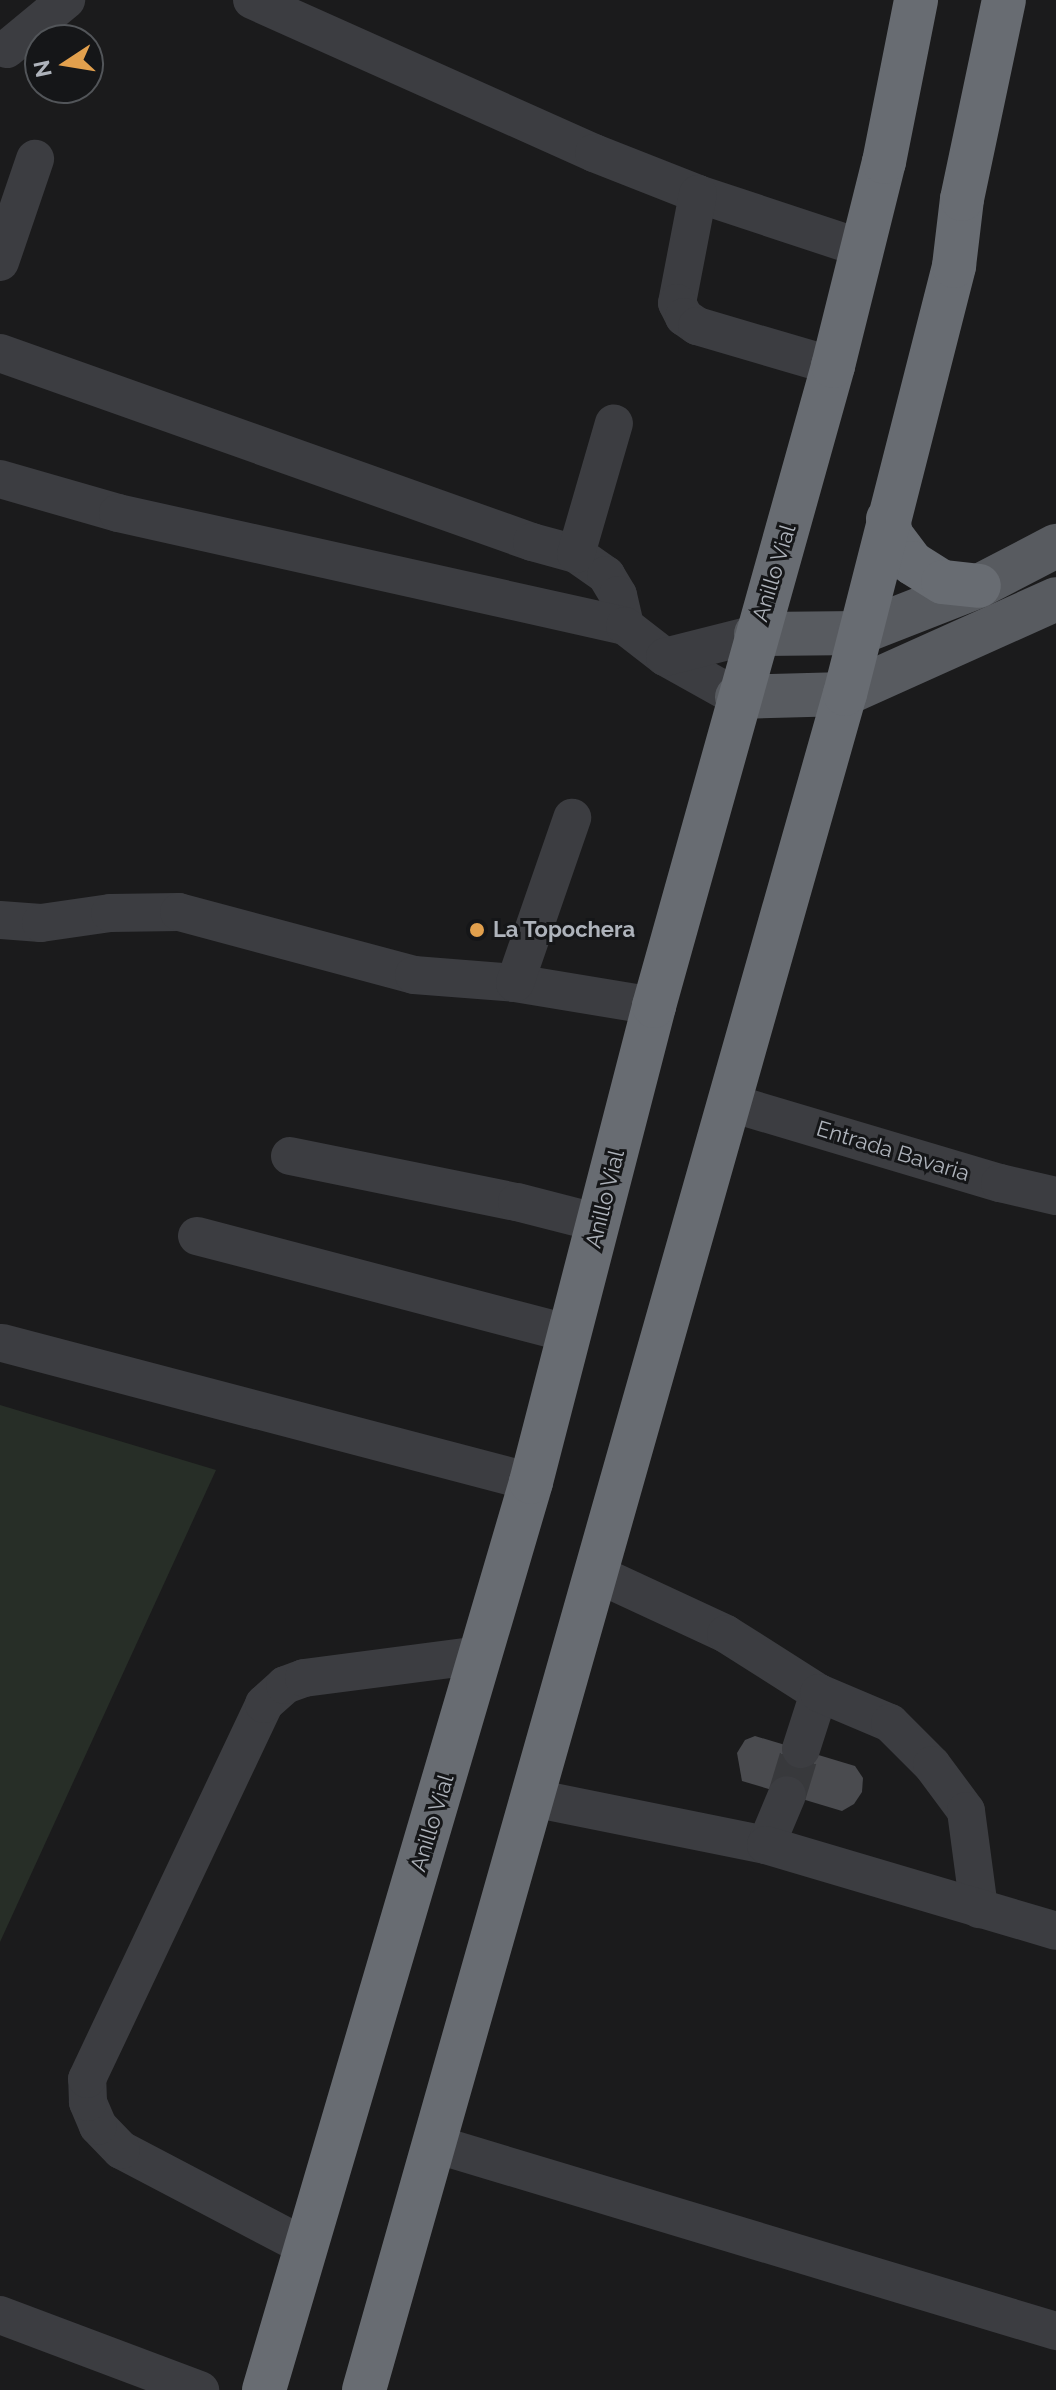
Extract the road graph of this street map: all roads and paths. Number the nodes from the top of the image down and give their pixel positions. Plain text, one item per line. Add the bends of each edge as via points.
1 (66, 0) edge
2 (252, 0) edge
3 (916, 0) edge
4 (1004, 0) edge
5 (7, 49) dead end
6 (35, 159) dead end
7 (698, 194) junction
8 (864, 249) junction
9 (0, 262) edge
10 (0, 353) edge
11 (833, 366) junction
12 (614, 423) dead end
13 (0, 479) edge
14 (888, 519) junction
15 (1056, 546) edge
16 (576, 554) junction
17 (979, 586) junction
18 (1056, 599) edge
19 (625, 626) junction
20 (859, 633) junction
21 (756, 634) junction
22 (665, 657) junction
23 (845, 694) junction
24 (737, 697) junction
25 (572, 818) dead end
26 (0, 920) edge
27 (515, 983) junction
28 (654, 1006) junction
29 (731, 1103) junction
30 (290, 1156) dead end
31 (1056, 1196) edge
32 (599, 1223) junction
33 (197, 1236) dead end
34 (570, 1334) junction
35 (2, 1343) edge
36 (531, 1482) junction
37 (597, 1574) junction
38 (482, 1655) junction
39 (819, 1693) junction
40 (801, 1749) tunnel mouth
41 (787, 1795) tunnel mouth
42 (533, 1798) junction
43 (766, 1845) junction
44 (979, 1909) junction
45 (1056, 1931) edge
46 (435, 2144) junction
47 (306, 2247) junction
48 (0, 2315) edge
49 (1056, 2331) edge
50 (200, 2390) edge
51 (264, 2390) edge
52 (364, 2390) edge

1 - 5 lane
2 - 7 lane via 483,105
3 - 8 highway, Anillo Vial
4 - 14 highway via 962,199 954,266
6 - 9 lane
7 - 8 lane
7 - 11 lane via 677,303 684,317 697,326
8 - 11 highway, Anillo Vial
10 - 16 lane
11 - 21 highway, Anillo Vial
12 - 16 lane
13 - 19 lane via 118,513
14 - 17 highway via 891,535 912,563 943,582
14 - 20 highway
15 - 17 main road
16 - 19 lane via 606,575 618,595
17 - 20 main road
18 - 23 main road
19 - 22 lane
20 - 21 main road
20 - 23 highway
21 - 22 lane
21 - 24 highway, Anillo Vial
22 - 24 lane
23 - 24 main road
23 - 29 highway
24 - 28 highway, Anillo Vial
25 - 27 lane
26 - 27 lane via 41,923 110,913 179,912 414,975
27 - 28 lane
28 - 32 highway, Anillo Vial
29 - 31 lane, Entrada Bavaria
29 - 37 highway
30 - 32 lane
32 - 34 highway, Anillo Vial
33 - 34 lane
34 - 36 highway, Anillo Vial
35 - 36 lane
36 - 38 highway, Anillo Vial
37 - 39 lane via 726,1634
37 - 42 highway
38 - 47 highway, Anillo Vial
38 - 47 lane via 304,1678 285,1685 264,1704 87,2079 88,2102 98,2126 121,2150
39 - 40 lane
39 - 44 lane via 890,1723 932,1765 966,1811
41 - 43 lane
42 - 43 lane
42 - 46 highway
43 - 44 lane
44 - 45 lane
46 - 49 lane
46 - 52 highway
47 - 51 highway, Anillo Vial
48 - 50 lane

